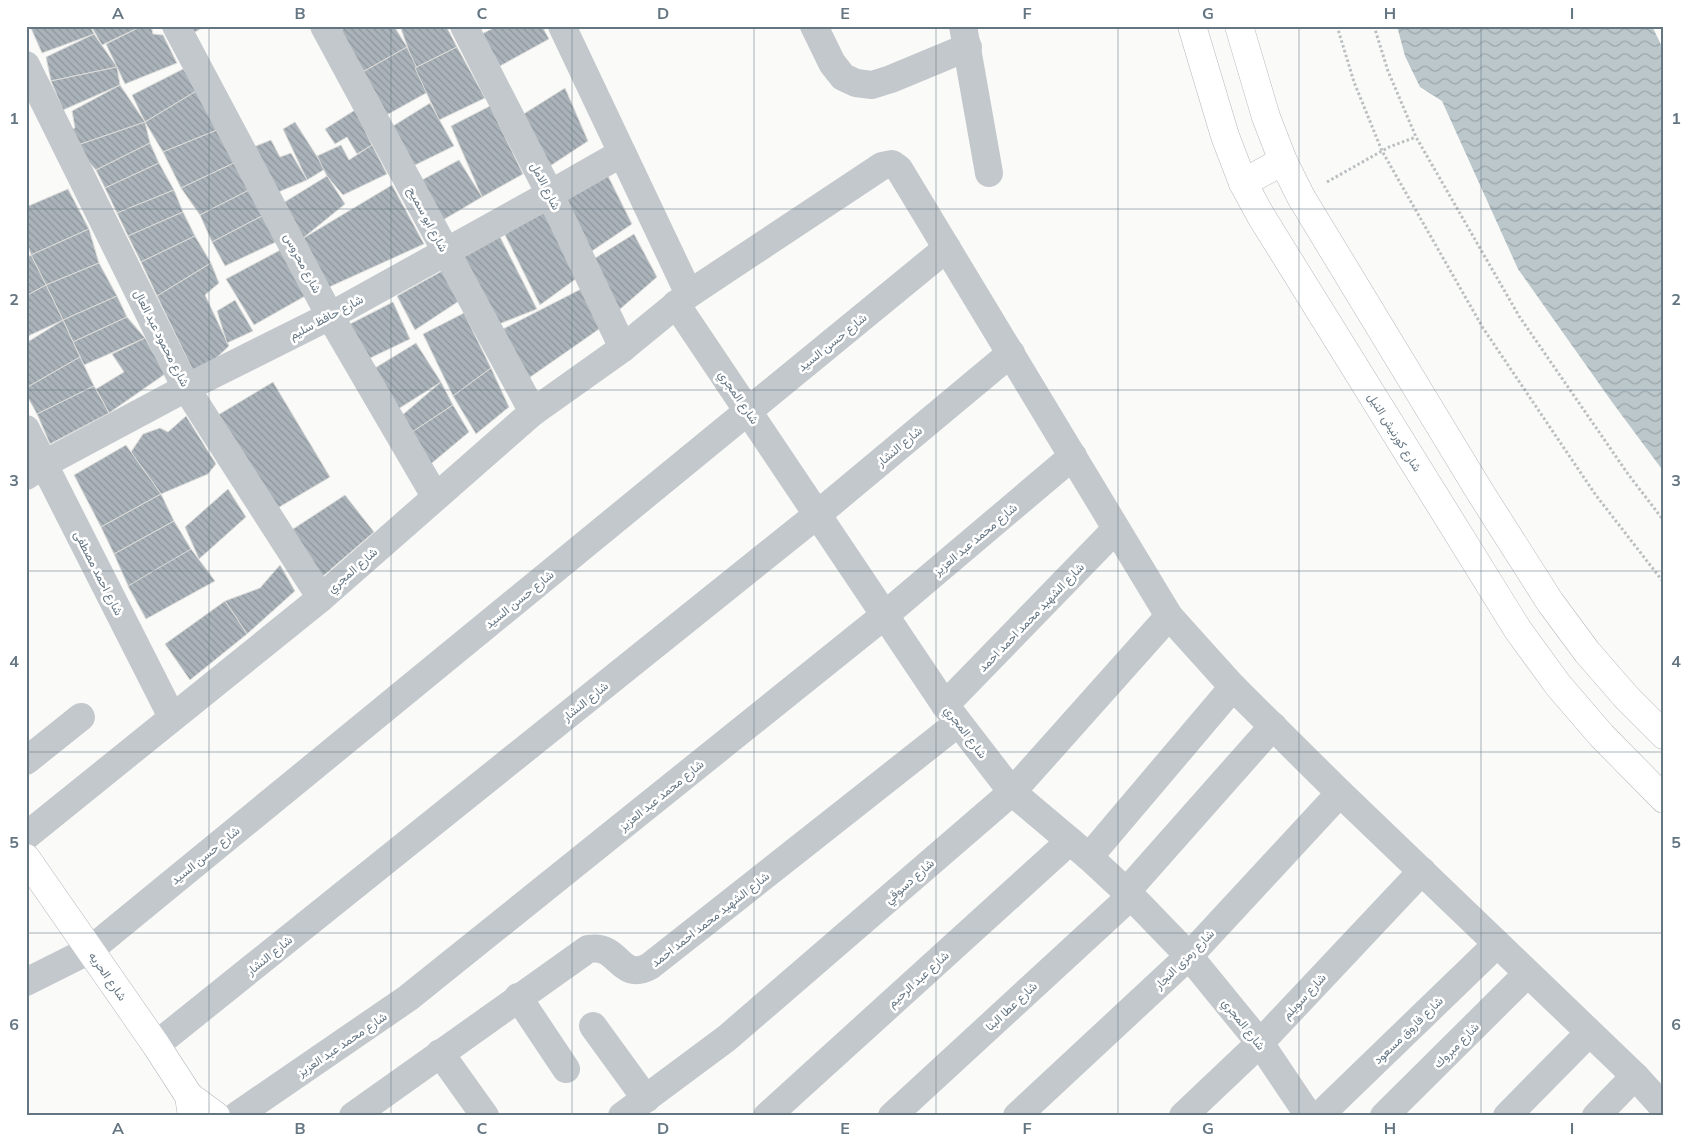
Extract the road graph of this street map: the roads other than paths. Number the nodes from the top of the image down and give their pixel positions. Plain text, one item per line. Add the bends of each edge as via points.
1 (176, 26) edge
2 (324, 26) edge
3 (464, 26) edge
4 (562, 26) edge
5 (814, 26) edge
6 (1192, 26) edge
7 (1239, 26) edge
8 (965, 36) edge
9 (26, 65) edge
10 (622, 153) junction
11 (1283, 161) junction
12 (989, 173) dead end
13 (1243, 183) junction
14 (550, 194) junction
15 (947, 248) junction
16 (446, 252) junction
17 (682, 299) junction
18 (330, 316) junction
19 (623, 348) junction
20 (1011, 353) junction
21 (186, 388) junction
22 (748, 411) junction
23 (533, 412) junction
24 (26, 429) edge
25 (1073, 456) junction
26 (35, 470) edge
27 (436, 496) junction
28 (818, 514) junction
29 (1116, 529) junction
30 (320, 598) junction
31 (1550, 602) junction
32 (885, 615) junction
33 (1169, 616) junction
34 (1518, 630) junction
35 (1233, 687) junction
36 (952, 714) junction
37 (81, 717) dead end
38 (172, 717) junction
39 (1273, 726) junction
40 (1664, 735) edge
41 (26, 761) edge
42 (1012, 792) junction
43 (1340, 793) junction
44 (1664, 799) edge
45 (26, 836) edge
46 (1079, 849) junction
47 (26, 858) edge
48 (1422, 871) junction
49 (1128, 894) junction
50 (1497, 944) junction
51 (90, 950) junction
52 (1189, 956) junction
53 (1527, 974) junction
54 (26, 982) edge
55 (518, 997) junction
56 (594, 1026) dead end
57 (1589, 1033) junction
58 (1260, 1043) junction
59 (156, 1045) junction
60 (440, 1053) junction
61 (566, 1069) dead end
62 (1634, 1076) junction
63 (646, 1099) junction
64 (190, 1106) edge
65 (1664, 1108) edge
66 (216, 1116) edge
67 (236, 1116) edge
68 (353, 1116) edge
69 (485, 1116) edge
70 (622, 1116) edge
71 (767, 1116) edge
72 (892, 1116) edge
73 (1017, 1116) edge
74 (1183, 1116) edge
75 (1309, 1116) edge
76 (1319, 1116) edge
77 (1384, 1116) edge
78 (1507, 1116) edge
79 (1596, 1116) edge

1 - 18 street, شارع محروس
2 - 16 street, شارع ابو سميح
3 - 14 street, شارع الامل
4 - 10 street
5 - 8 street via 832,63 843,77 872,85 891,79
6 - 13 main road, شارع كورنيش النيل via 1225,136
7 - 11 main road via 1266,117
8 - 12 street
9 - 21 street, شارع محمود عبد العال
10 - 14 street, شارع حافظ سليم
10 - 17 street
11 - 13 main road
11 - 31 main road via 1301,197
13 - 34 main road, شارع كورنيش النيل
14 - 16 street, شارع حافظ سليم
14 - 19 street, شارع الامل
15 - 17 street, شارع المجري via 900,169 892,164 882,166
15 - 20 street
15 - 22 street, شارع حسن السيد
16 - 18 street, شارع حافظ سليم
16 - 23 street, شارع ابو سميح
17 - 19 street, شارع المجري
17 - 22 street, شارع المجري
18 - 21 street, شارع حافظ سليم
18 - 27 street, شارع محروس
19 - 23 street, شارع المجري
20 - 25 street
20 - 28 street, شارع النشار
21 - 26 street, شارع حافظ سليم
21 - 30 street, شارع محمود عبد العال
22 - 28 street, شارع المجري
22 - 51 street, شارع حسن السيد
23 - 27 street, شارع المجري
24 - 26 street, شارع احمد مصطفى
25 - 29 street
25 - 32 street, شارع محمد عبد العزيز
26 - 38 street, شارع احمد مصطفى
27 - 30 street, شارع المجري
28 - 32 street, شارع المجري
28 - 59 street, شارع النشار
29 - 33 street
29 - 36 street, شارع الشهيد محمد احمد احمد
30 - 38 street, شارع المجري
31 - 34 main road
31 - 40 main road via 1592,658
32 - 36 street, شارع المجري
32 - 67 street, شارع محمد عبد العزيز via 408,998
33 - 35 street
33 - 42 street, شارع دسوقي
34 - 44 main road, شارع كورنيش النيل via 1602,736
35 - 39 street
35 - 46 street, شارع عبد الرحيم
36 - 42 street, شارع المجري
36 - 55 street, شارع الشهيد محمد احمد احمد via 650,966 631,970 608,951 588,949
37 - 41 street
38 - 45 street, شارع المجري
39 - 43 street
39 - 49 street, شارع عطا البنا
42 - 46 street, شارع المجري
42 - 63 street, شارع دسوقي via 727,1038
43 - 48 street
43 - 52 street, شارع رمزى النجار
46 - 49 street, شارع المجري
46 - 71 street, شارع عبد الرحيم
47 - 51 main road, شارع الحريه
48 - 50 street
48 - 58 street, شارع سويلم
49 - 52 street, شارع المجري
49 - 72 street, شارع عطا البنا
50 - 53 street
50 - 76 street, شارع فاروق مسعود
51 - 54 street, شارع حسن السيد
51 - 59 main road, شارع الحريه
52 - 58 street, شارع المجري
52 - 73 street, شارع رمزى النجار
53 - 57 street
53 - 77 street, شارع مبروك
55 - 60 street, شارع الشهيد محمد احمد احمد
55 - 61 street
56 - 63 street
57 - 62 street
57 - 78 street
58 - 74 street, شارع سويلم
58 - 75 street, شارع المجري
59 - 64 main road, شارع الحريه
60 - 68 street, شارع الشهيد محمد احمد احمد
60 - 69 street
62 - 65 street
62 - 79 street
63 - 70 street, شارع دسوقي
64 - 66 main road, شارع الحريه

